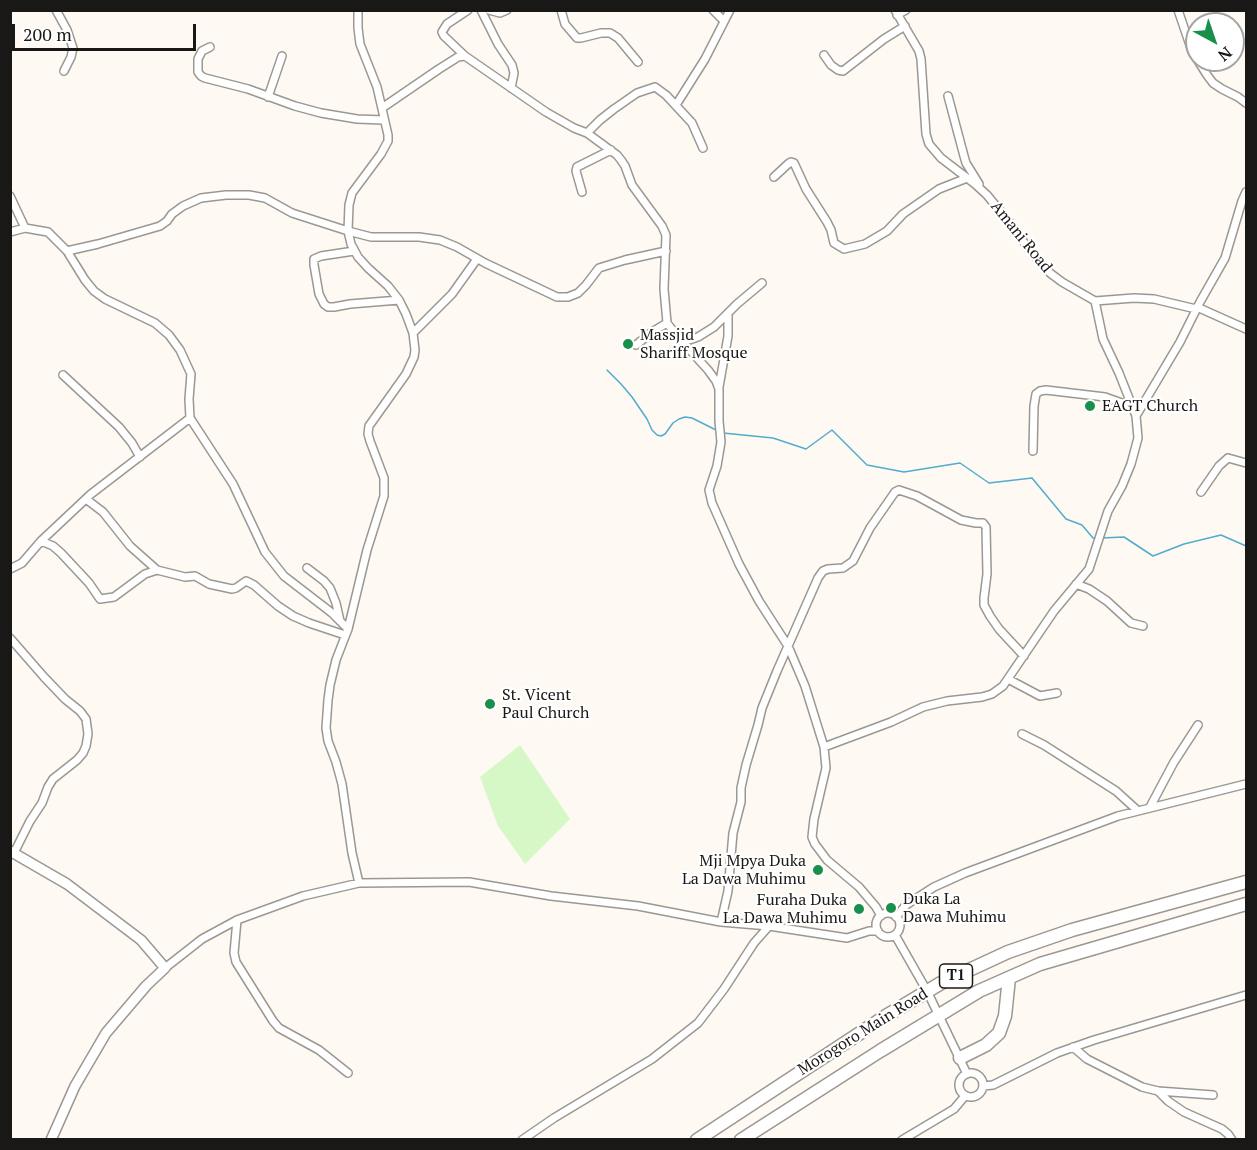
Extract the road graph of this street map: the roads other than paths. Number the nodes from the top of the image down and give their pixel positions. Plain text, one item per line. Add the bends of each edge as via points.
1 (56, 10) edge
2 (358, 10) edge
3 (468, 10) edge
4 (481, 10) edge
5 (489, 10) edge
6 (507, 10) edge
7 (561, 10) edge
8 (713, 10) edge
9 (730, 10) edge
10 (906, 10) edge
11 (1178, 10) edge
12 (896, 13) edge
13 (724, 21) junction
14 (905, 26) junction
15 (210, 47) dead end
16 (824, 55) dead end
17 (282, 56) dead end
18 (465, 56) junction
19 (638, 62) dead end
20 (64, 71) dead end
21 (511, 88) junction
22 (948, 96) dead end
23 (268, 97) junction
24 (1246, 103) edge
25 (676, 105) junction
26 (382, 108) junction
27 (384, 120) junction
28 (587, 133) junction
29 (703, 148) dead end
30 (610, 150) junction
31 (774, 177) dead end
32 (967, 178) junction
33 (582, 192) dead end
34 (983, 192) junction
35 (1246, 192) edge
36 (10, 196) edge
37 (25, 228) junction
38 (348, 231) junction
39 (10, 232) edge
40 (67, 251) junction
41 (354, 251) junction
42 (666, 251) junction
43 (477, 259) junction
44 (762, 283) dead end
45 (399, 300) junction
46 (1095, 301) junction
47 (1197, 308) junction
48 (728, 313) junction
49 (668, 323) junction
50 (1246, 329) edge
51 (413, 333) junction
52 (683, 342) junction
53 (636, 345) dead end
54 (63, 375) dead end
55 (719, 387) junction
56 (1133, 407) junction
57 (1136, 416) junction
58 (190, 418) junction
59 (1033, 450) dead end
60 (140, 457) junction
61 (1246, 463) edge
62 (1201, 492) dead end
63 (86, 499) junction
64 (41, 541) junction
65 (307, 568) dead end
66 (10, 569) edge
67 (157, 570) junction
68 (1076, 584) junction
69 (340, 621) junction
70 (1143, 626) dead end
71 (346, 632) junction
72 (10, 638) edge
73 (788, 646) junction
74 (1024, 656) junction
75 (1008, 679) junction
76 (1057, 693) dead end
77 (1198, 726) dead end
78 (1022, 734) dead end
79 (824, 747) junction
80 (1246, 784) edge
81 (1150, 807) junction
82 (1137, 810) junction
83 (12, 852) edge
84 (1246, 882) edge
85 (358, 883) junction
86 (1246, 904) edge
87 (881, 916) junction
88 (896, 917) junction
89 (237, 920) junction
90 (721, 922) junction
91 (769, 926) junction
92 (878, 931) junction
93 (895, 934) junction
94 (165, 968) junction
95 (1009, 978) junction
96 (927, 991) junction
97 (1246, 995) edge
98 (939, 1015) junction
99 (1073, 1047) junction
100 (960, 1058) junction
101 (348, 1073) dead end
102 (967, 1074) junction
103 (982, 1086) junction
104 (1158, 1091) junction
105 (1213, 1095) dead end
106 (965, 1096) junction
107 (51, 1140) edge
108 (522, 1140) edge
109 (697, 1140) edge
110 (741, 1140) edge
111 (903, 1140) edge
112 (1232, 1140) edge

1 - 20 street via 73,48
2 - 26 street via 360,44
3 - 18 street via 442,32
4 - 21 street via 512,65
5 - 6 street
7 - 19 street via 565,24 577,38 610,33
8 - 13 street
9 - 13 street
10 - 12 street
11 - 24 street via 1192,51 1207,75
12 - 14 street, Amani Road
13 - 25 street
14 - 16 street via 843,71 831,65
14 - 32 street, Amani Road via 921,59 929,144
15 - 23 street via 198,59 201,76
17 - 23 street
18 - 21 street
18 - 26 street
21 - 28 street
22 - 34 street via 966,163
23 - 27 street via 331,115
25 - 28 street via 655,87 648,88 614,109
25 - 29 street via 692,123
26 - 27 street
27 - 38 street via 388,141 352,193
28 - 30 street
30 - 33 street via 577,167
30 - 42 street via 621,160 632,185 664,230
31 - 32 street via 794,163 831,230 834,243 844,249 872,240 939,189
32 - 34 street, Amani Road
34 - 46 street, Amani Road via 1050,273
35 - 47 street via 1225,258
36 - 37 street
37 - 39 street
37 - 40 street via 48,232
38 - 40 street via 292,213 259,196 226,195 192,201 160,226
38 - 41 street
38 - 43 street via 371,237 431,238
40 - 58 street via 94,291 160,326 175,343 191,374
41 - 45 street
41 - 45 street via 314,259 324,304 334,307
42 - 43 street via 598,268 578,293 568,297 559,297
42 - 49 street via 664,290
43 - 51 street via 447,300
44 - 48 street
45 - 51 street
46 - 47 street via 1154,299
46 - 56 street via 1103,339
47 - 50 street
47 - 57 street
48 - 52 street via 714,327
48 - 55 street
49 - 52 street
49 - 53 street
51 - 71 street via 412,363 369,426 384,490
52 - 55 street
54 - 60 street via 119,427
55 - 73 street via 720,447 709,494 711,503 739,564
56 - 57 street
56 - 59 street via 1105,397 1040,391 1034,406
57 - 68 street via 1138,438 1131,464 1108,511 1089,569
58 - 60 street
58 - 69 street via 233,484 268,557 284,576
60 - 63 street
61 - 62 street via 1228,458
63 - 64 street
63 - 67 street
64 - 66 street via 22,563
64 - 67 street via 61,553 100,599 114,597
65 - 69 street via 330,588
67 - 71 street via 195,576 232,589 248,582 293,616
68 - 70 street via 1107,601 1131,623
68 - 74 street
69 - 71 street
71 - 85 street via 330,685 326,728 342,784
72 - 83 street via 80,711 86,719 88,734 78,760 53,779
73 - 74 street via 818,578 826,570 843,568 853,561 870,528 899,490 961,520 984,523 984,605
73 - 79 street
73 - 90 street via 762,708 746,765
74 - 75 street
75 - 76 street via 1040,696
75 - 79 street via 992,694 923,707
77 - 81 street
78 - 82 street via 1116,791
79 - 87 street via 826,768 812,837 827,860 859,887
80 - 81 street
81 - 82 street
82 - 88 street via 965,873 934,887 906,905
83 - 94 street via 67,884 141,940
84 - 96 highway, Morogoro Main Road / T1 via 1008,952
85 - 89 street via 303,896
85 - 90 street via 469,882
86 - 95 highway, Morogoro Main Road / T1 via 1040,964
87 - 88 street
87 - 92 street
88 - 93 street via 900,926
89 - 94 street via 202,939
89 - 101 street via 236,962 273,1021
90 - 91 street
91 - 92 street via 847,938
91 - 108 street via 698,1023 652,1059
92 - 93 street via 885,937
93 - 96 street
94 - 107 street via 106,1033 75,1086
95 - 98 highway, Morogoro Main Road / T1
95 - 100 highway via 999,1033 986,1045
96 - 98 street
96 - 109 highway, Morogoro Main Road / T1
97 - 99 street
98 - 100 street
98 - 110 highway, Morogoro Main Road / T1
99 - 103 street via 993,1085
99 - 104 street via 1103,1068
100 - 102 street
102 - 103 street via 979,1077
102 - 106 street via 959,1084
103 - 106 street via 975,1096
104 - 105 street
104 - 112 street via 1184,1112 1222,1129
106 - 111 street via 954,1109

